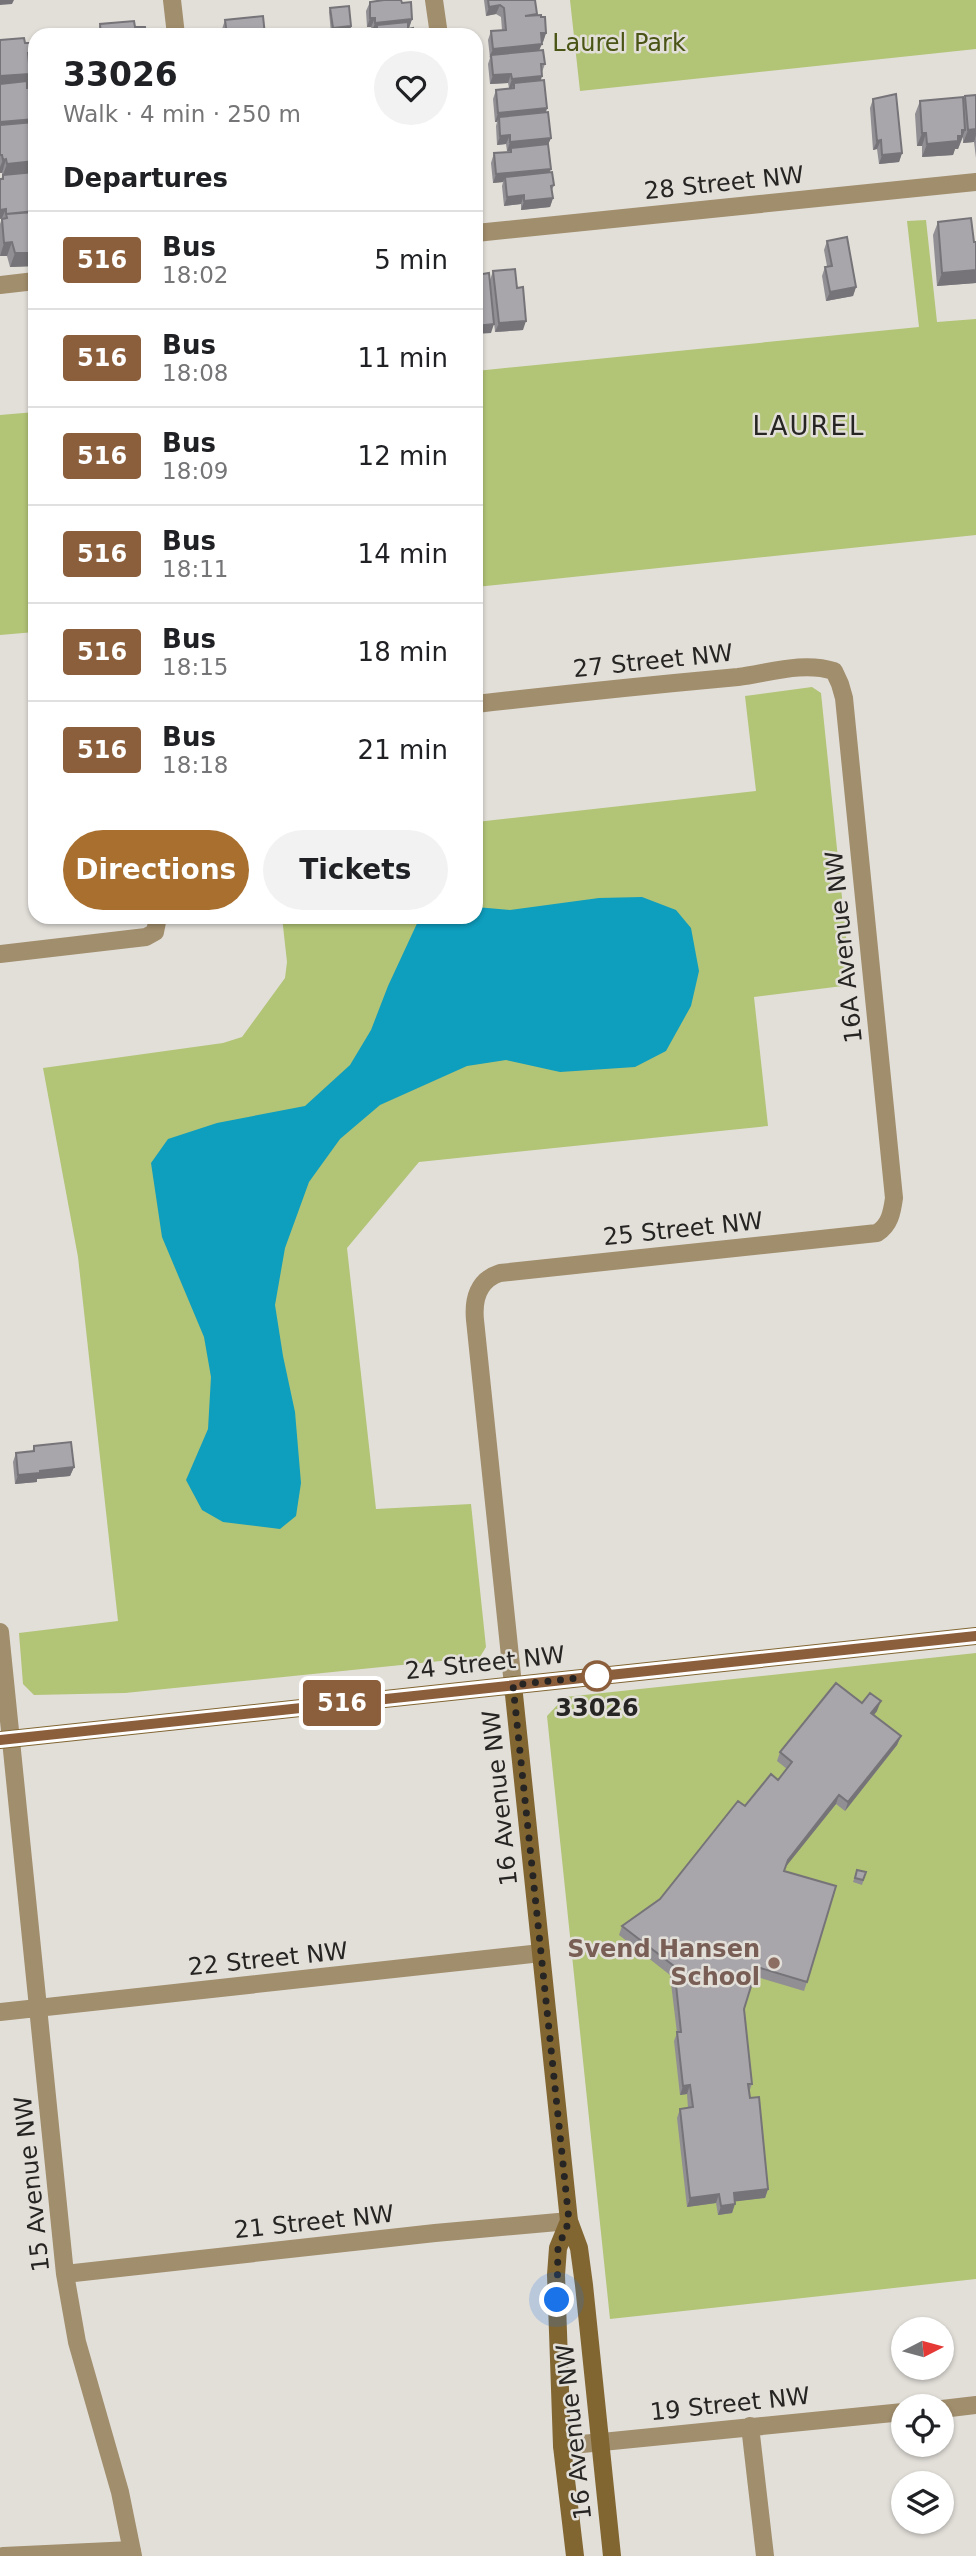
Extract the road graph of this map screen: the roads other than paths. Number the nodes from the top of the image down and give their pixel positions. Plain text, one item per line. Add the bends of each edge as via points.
1 (172, 0) edge
2 (434, 0) edge
3 (175, 28) edge
4 (438, 28) edge
5 (976, 182) edge
6 (483, 232) edge
7 (28, 282) edge
8 (0, 285) edge
9 (834, 671) joint
10 (483, 703) edge
11 (157, 925) edge
12 (0, 954) edge
13 (889, 1220) joint
14 (480, 1286) joint
15 (0, 1632) edge
16 (976, 1636) edge
17 (513, 1685) junction
18 (5, 1739) edge
19 (541, 1953) junction
20 (38, 2008) junction
21 (0, 2012) edge
22 (569, 2221) junction
23 (65, 2274) junction
24 (976, 2405) edge
25 (954, 2408) edge
26 (891, 2413) edge
27 (750, 2426) junction
28 (600, 2442) junction
29 (562, 2446) junction
30 (133, 2553) edge
31 (3, 2556) edge
32 (575, 2556) edge
33 (612, 2556) edge
34 (765, 2556) edge

1 - 3 street
2 - 4 street
5 - 6 street, 28 Street NW
7 - 8 street
9 - 10 street, 27 Street NW via 808,667
9 - 13 street, 16A Avenue NW via 844,698 892,1176
11 - 12 street via 146,937 132,940
13 - 14 street, 25 Street NW via 877,1233 500,1273
14 - 17 street, 16 Avenue NW via 475,1320
15 - 18 street, 15 Avenue NW
16 - 17 street, 24 Street NW
17 - 18 street, 24 Street NW
17 - 19 street, 16 Avenue NW
18 - 20 street, 15 Avenue NW
19 - 20 street, 22 Street NW
19 - 22 street, 16 Avenue NW
20 - 21 street, 22 Street NW
20 - 23 street, 15 Avenue NW
22 - 23 street, 21 Street NW
22 - 28 street, 16 Avenue NW via 579,2248
22 - 29 street, 16 Avenue NW via 558,2248 556,2276
23 - 30 street, 15 Avenue NW via 77,2342
24 - 25 street
26 - 27 street, 19 Street NW
27 - 28 street, 19 Street NW
27 - 34 street
28 - 29 street, 19 Street NW
28 - 33 street, 16 Avenue NW
29 - 32 street, 16 Avenue NW
30 - 31 street

